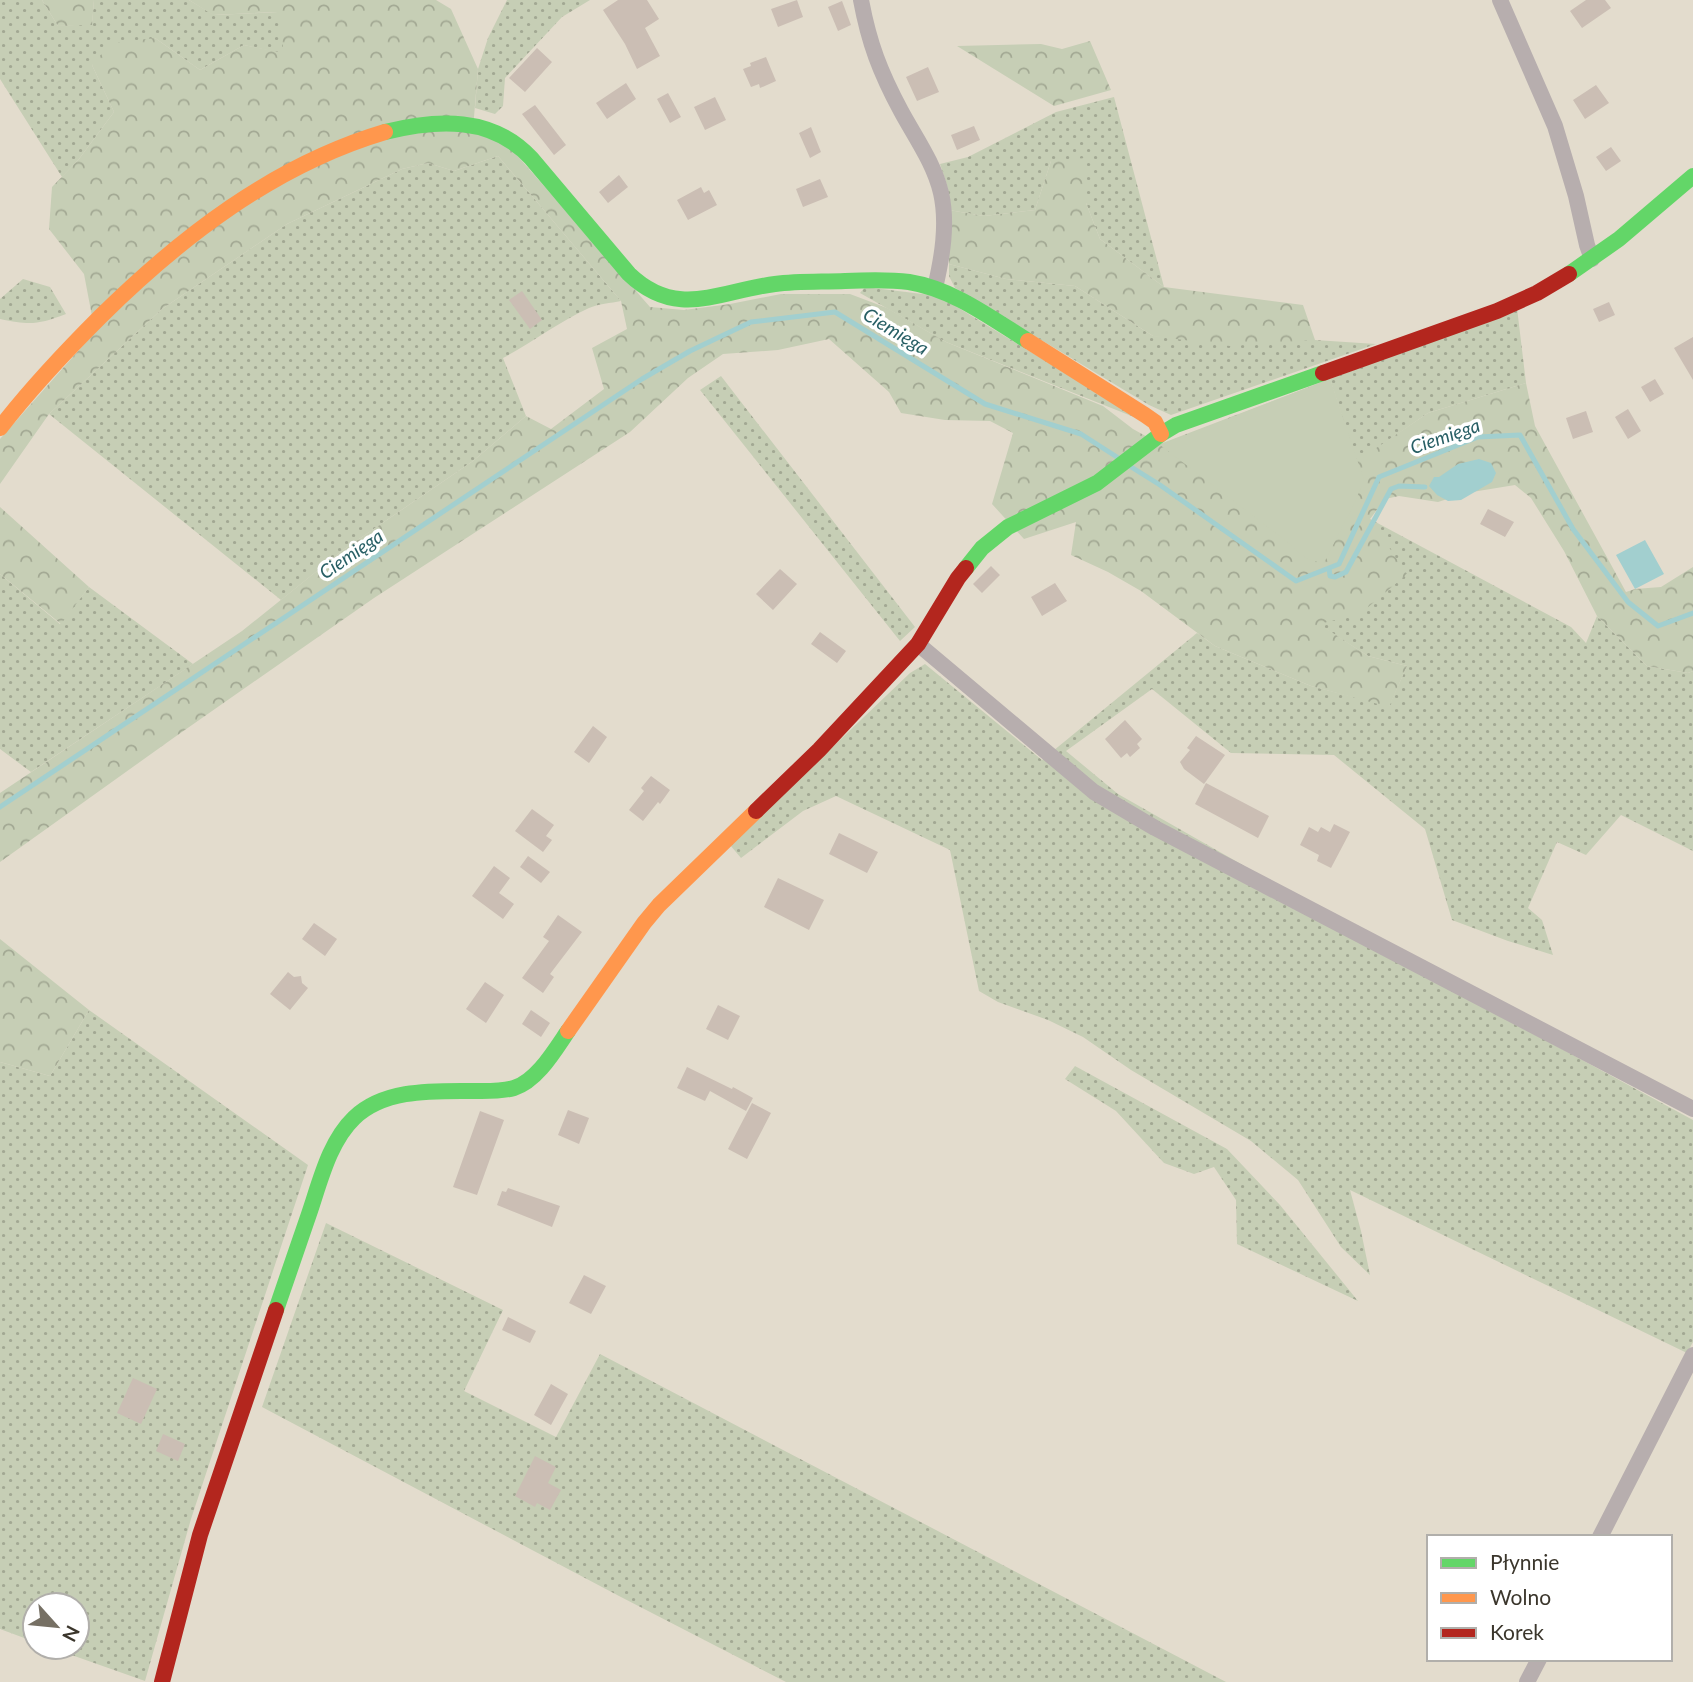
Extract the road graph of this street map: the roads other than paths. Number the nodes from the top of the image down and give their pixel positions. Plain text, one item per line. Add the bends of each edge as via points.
1 (861, 0) edge
2 (1500, 0) edge
3 (1693, 176) edge
4 (1592, 259) junction
5 (935, 288) junction
6 (0, 428) edge
7 (1161, 434) junction
8 (918, 644) junction
9 (1693, 1108) edge
10 (1693, 1355) edge
11 (1601, 1535) edge
12 (1538, 1661) edge
13 (162, 1682) edge
14 (1527, 1682) edge

1 - 5 street via 876,60 931,166 941,195 941,262
2 - 4 street via 1564,151
3 - 4 street
4 - 7 street via 1499,310
5 - 6 street via 901,281 824,281 767,285 687,301 662,297 632,279 513,140 475,125 421,124 363,138 319,156 220,214 99,318
5 - 7 street via 972,306 1146,415
7 - 8 street via 1097,484 1008,527 987,544 958,578
8 - 9 street via 1094,792
8 - 13 street via 819,750 659,905 536,1074 505,1090 426,1091 390,1098 367,1108 346,1127 320,1181 215,1488
10 - 11 street
12 - 14 street

